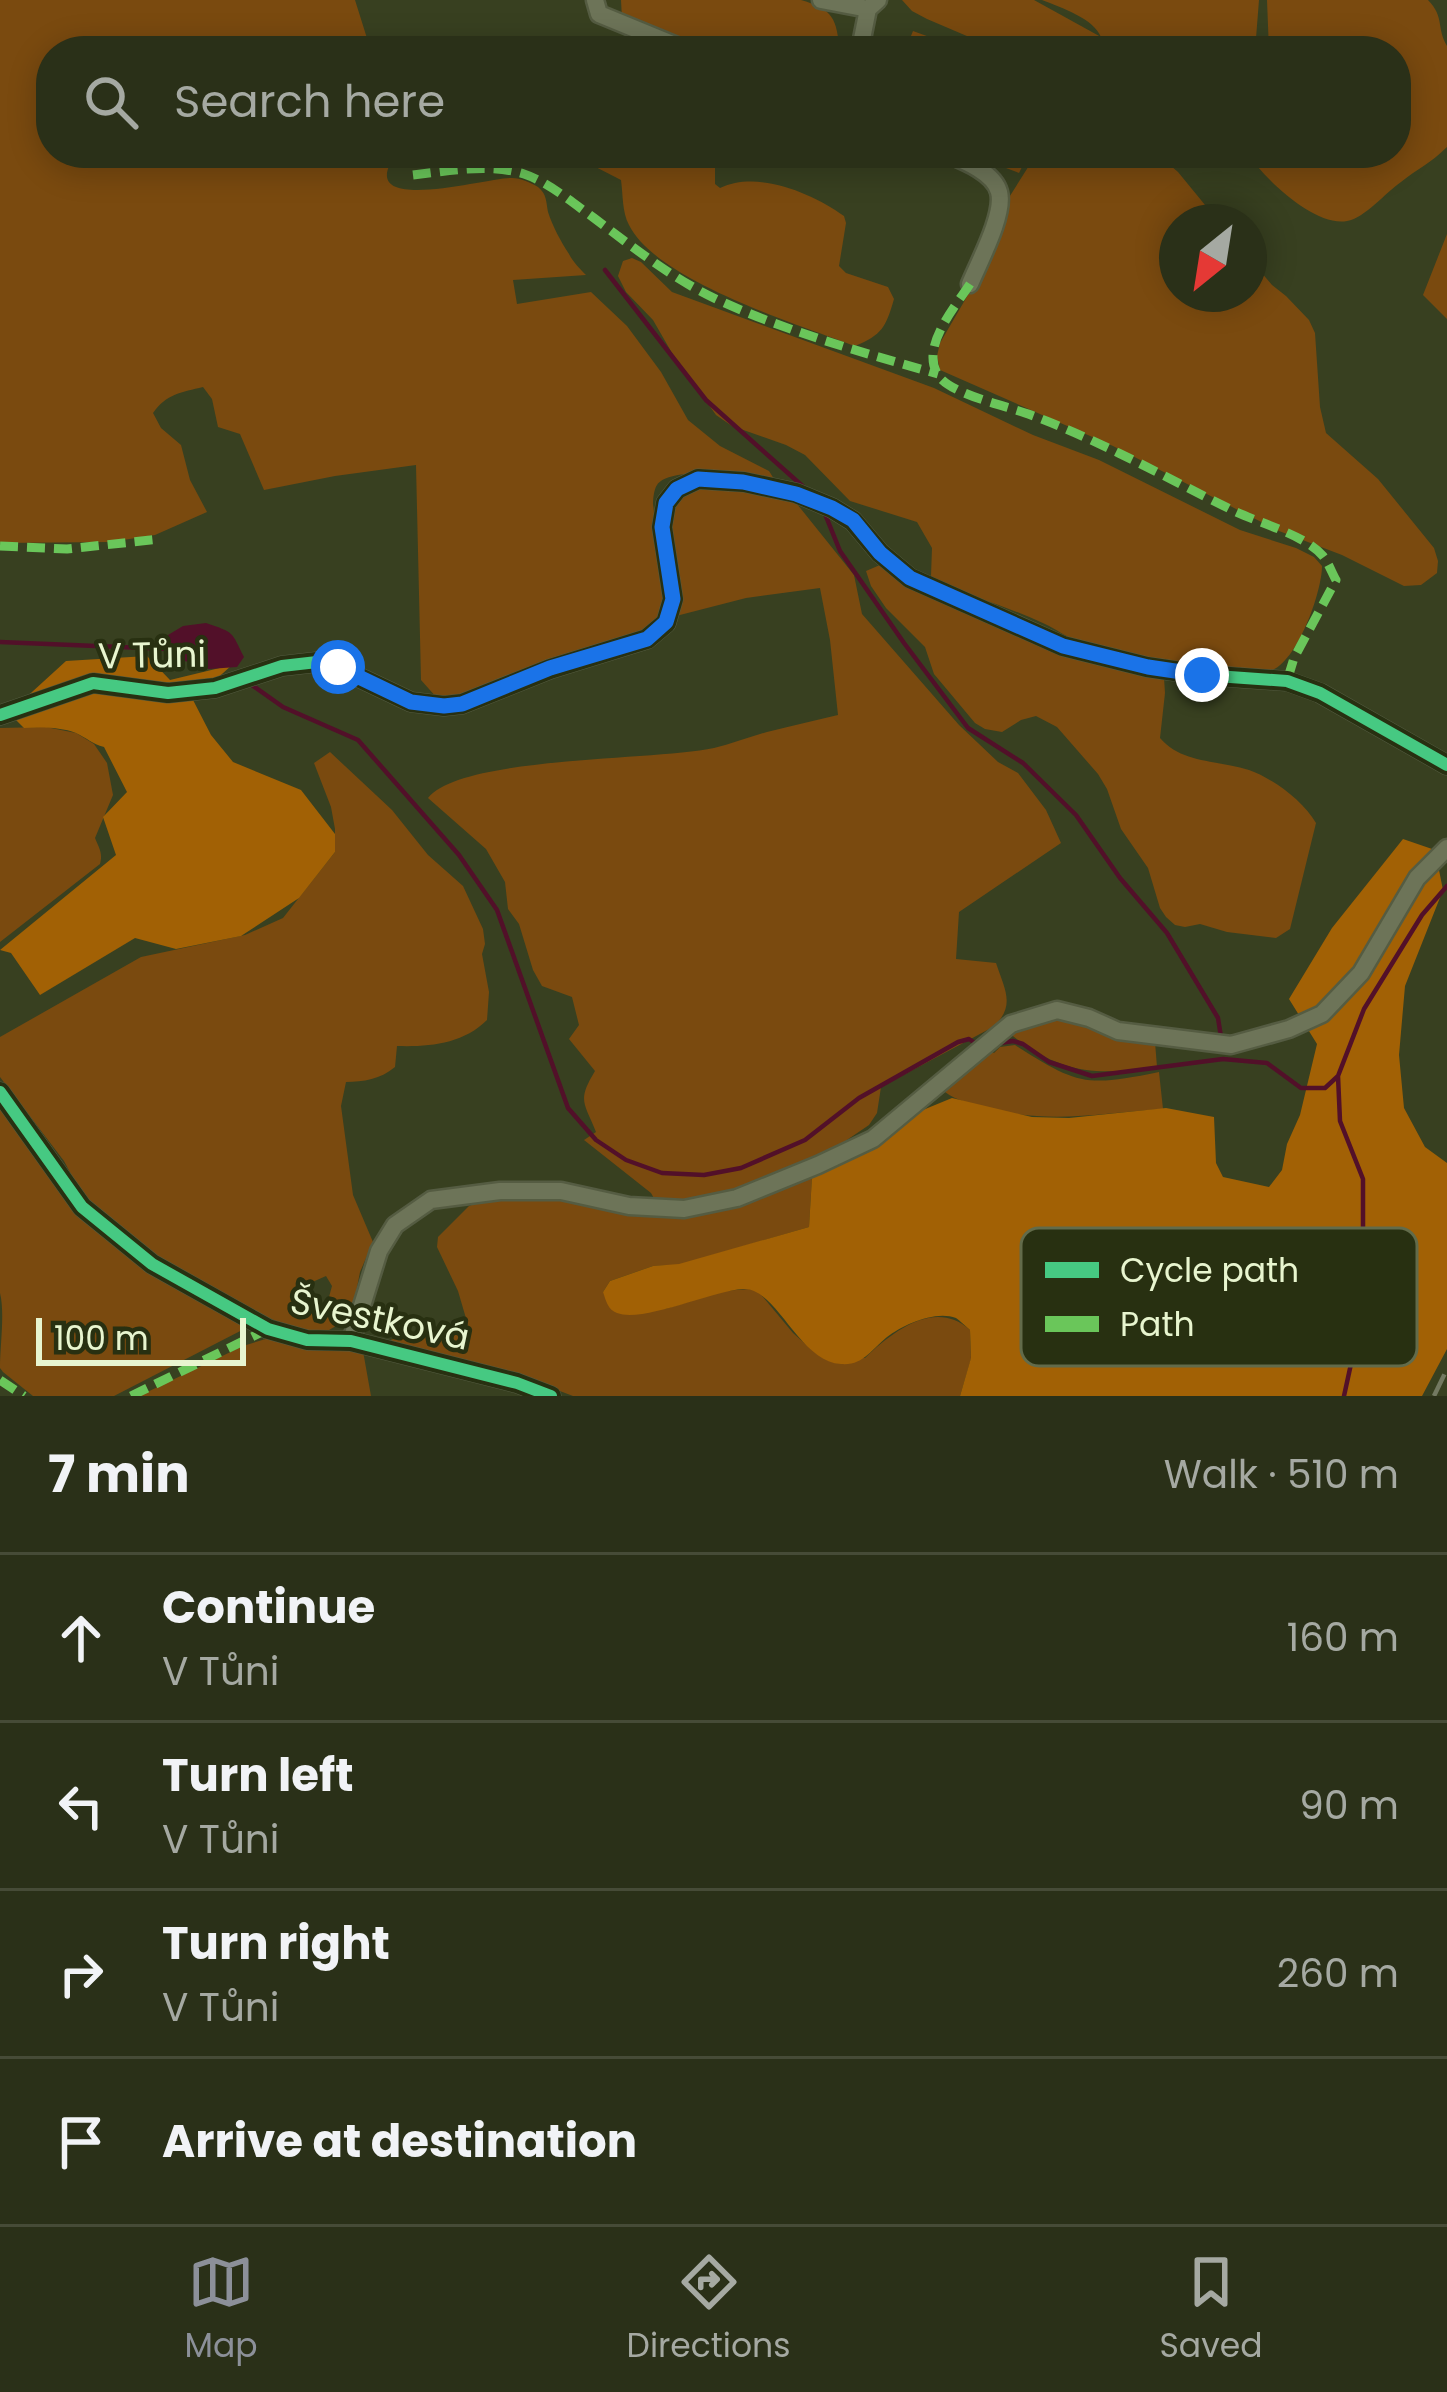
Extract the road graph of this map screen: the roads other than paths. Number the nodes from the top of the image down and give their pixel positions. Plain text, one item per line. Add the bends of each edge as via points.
1 (595, 0) edge
2 (821, 0) edge
3 (873, 5) edge
4 (653, 36) edge
5 (863, 36) edge
6 (973, 168) edge
7 (970, 284) dead end
8 (0, 716) edge
9 (1447, 765) edge
10 (1447, 848) edge
11 (0, 1092) edge
12 (351, 1341) junction
13 (551, 1396) edge

1 - 4 street via 599,14
2 - 3 street
3 - 5 street
6 - 7 street via 999,192 997,219
8 - 9 street, V Tůni via 93,683 168,693 316,662 411,702 462,704 647,639 666,622 673,599 666,503 698,479 743,482 832,508 910,578 1063,646 1184,673 1287,681
10 - 12 street via 1417,878 1361,973 1322,1014 1289,1029 1231,1045 1118,1031 1058,1010 1011,1024 873,1139 737,1198 684,1209 561,1191 431,1200 395,1225 380,1251
11 - 12 street, Švestková via 82,1207 152,1264 268,1329
12 - 13 street, Švestková

